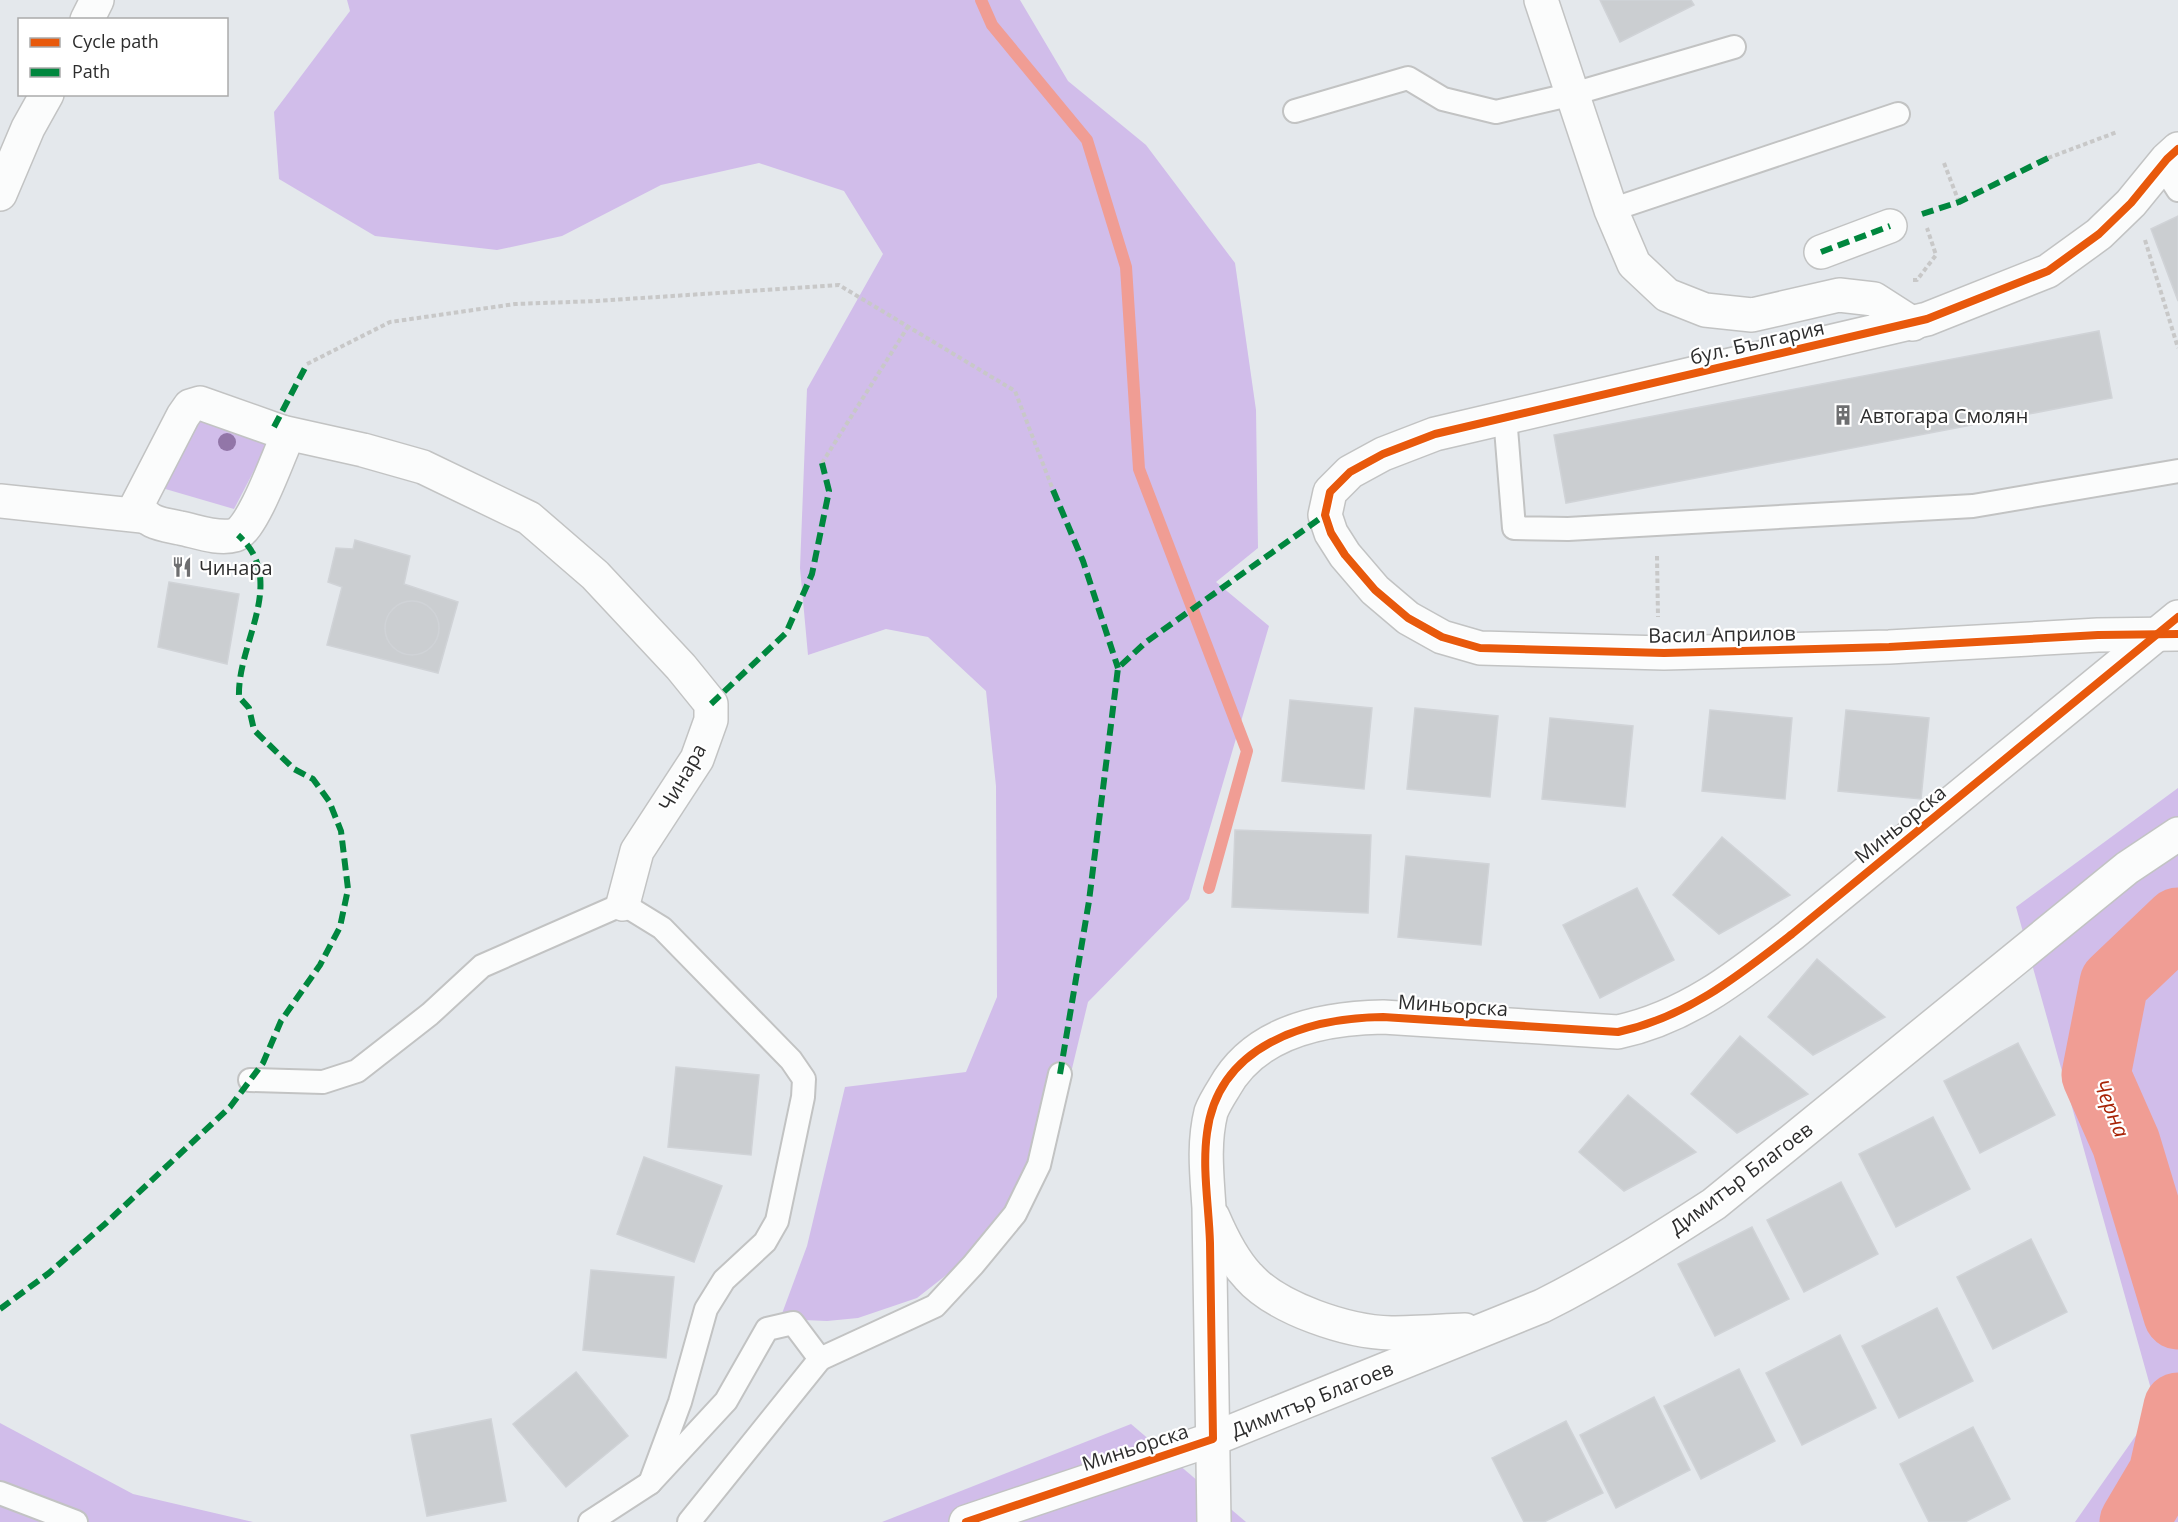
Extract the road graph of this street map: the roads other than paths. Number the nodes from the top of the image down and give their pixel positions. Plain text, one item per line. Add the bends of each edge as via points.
1 (97, 0) edge
2 (1541, 0) edge
3 (88, 18) edge
4 (1734, 47) dead end
5 (1573, 94) junction
6 (45, 96) edge
7 (1295, 111) dead end
8 (1898, 114) dead end
9 (2172, 154) edge
10 (2178, 190) edge
11 (0, 194) edge
12 (1611, 210) junction
13 (1890, 226) dead end
14 (1821, 252) dead end
15 (1913, 324) junction
16 (1505, 416) junction
17 (282, 432) junction
18 (2178, 471) edge
19 (0, 501) edge
20 (1325, 515) joint
21 (142, 516) junction
22 (2171, 629) edge
23 (2178, 834) edge
24 (623, 904) junction
25 (1060, 1074) dead end
26 (250, 1080) dead end
27 (1209, 1208) junction
28 (1487, 1329) junction
29 (820, 1359) junction
30 (1213, 1439) junction
31 (650, 1483) junction
32 (0, 1493) edge
33 (76, 1522) edge
34 (590, 1522) edge
35 (689, 1522) edge
36 (966, 1522) edge
37 (1214, 1522) edge

1 - 3 street
2 - 5 street
4 - 5 lane
5 - 7 lane via 1496,112 1443,99 1408,78
5 - 12 street
6 - 11 street
8 - 12 lane
9 - 10 lane via 2169,176
9 - 15 street, бул. България via 2132,203 2099,234 2048,271
12 - 15 street via 1634,264 1667,296 1695,306 1752,315 1839,295 1874,299
13 - 14 street
15 - 16 street, бул. България
16 - 18 lane via 1514,528 1973,506
16 - 20 street, бул. България via 1435,434 1350,472 1330,492
17 - 21 street via 285,442 249,521 238,535 225,537
17 - 21 street via 200,403 190,406 137,505
17 - 24 street, Чинара via 423,467 529,518 595,575 711,704 711,720 698,759 637,851
19 - 21 street
20 - 22 street, Васил Априлов via 1345,555 1375,590 1442,637 1480,648 1664,654 1889,647
22 - 27 street, Миньорска via 1783,940 1682,1011 1650,1025 1618,1032 1352,1017 1316,1023 1280,1036 1251,1055 1231,1075 1212,1109 1205,1161
23 - 28 street, Димитър Благоев via 2127,868 1714,1204 1586,1284
24 - 26 lane via 482,966 430,1014 357,1071 323,1082
24 - 31 lane via 662,928 791,1060 804,1079 777,1221 765,1242 724,1280 706,1309 680,1402
25 - 29 lane via 1039,1166 1015,1214 935,1306
27 - 28 street via 1230,1252 1249,1278 1278,1299 1317,1317 1389,1333
27 - 30 street, Миньорска
28 - 30 street, Димитър Благоев
29 - 31 lane via 793,1323 767,1329 726,1401
29 - 35 lane
30 - 36 street, Миньорска
30 - 37 street
31 - 34 lane
32 - 33 lane

